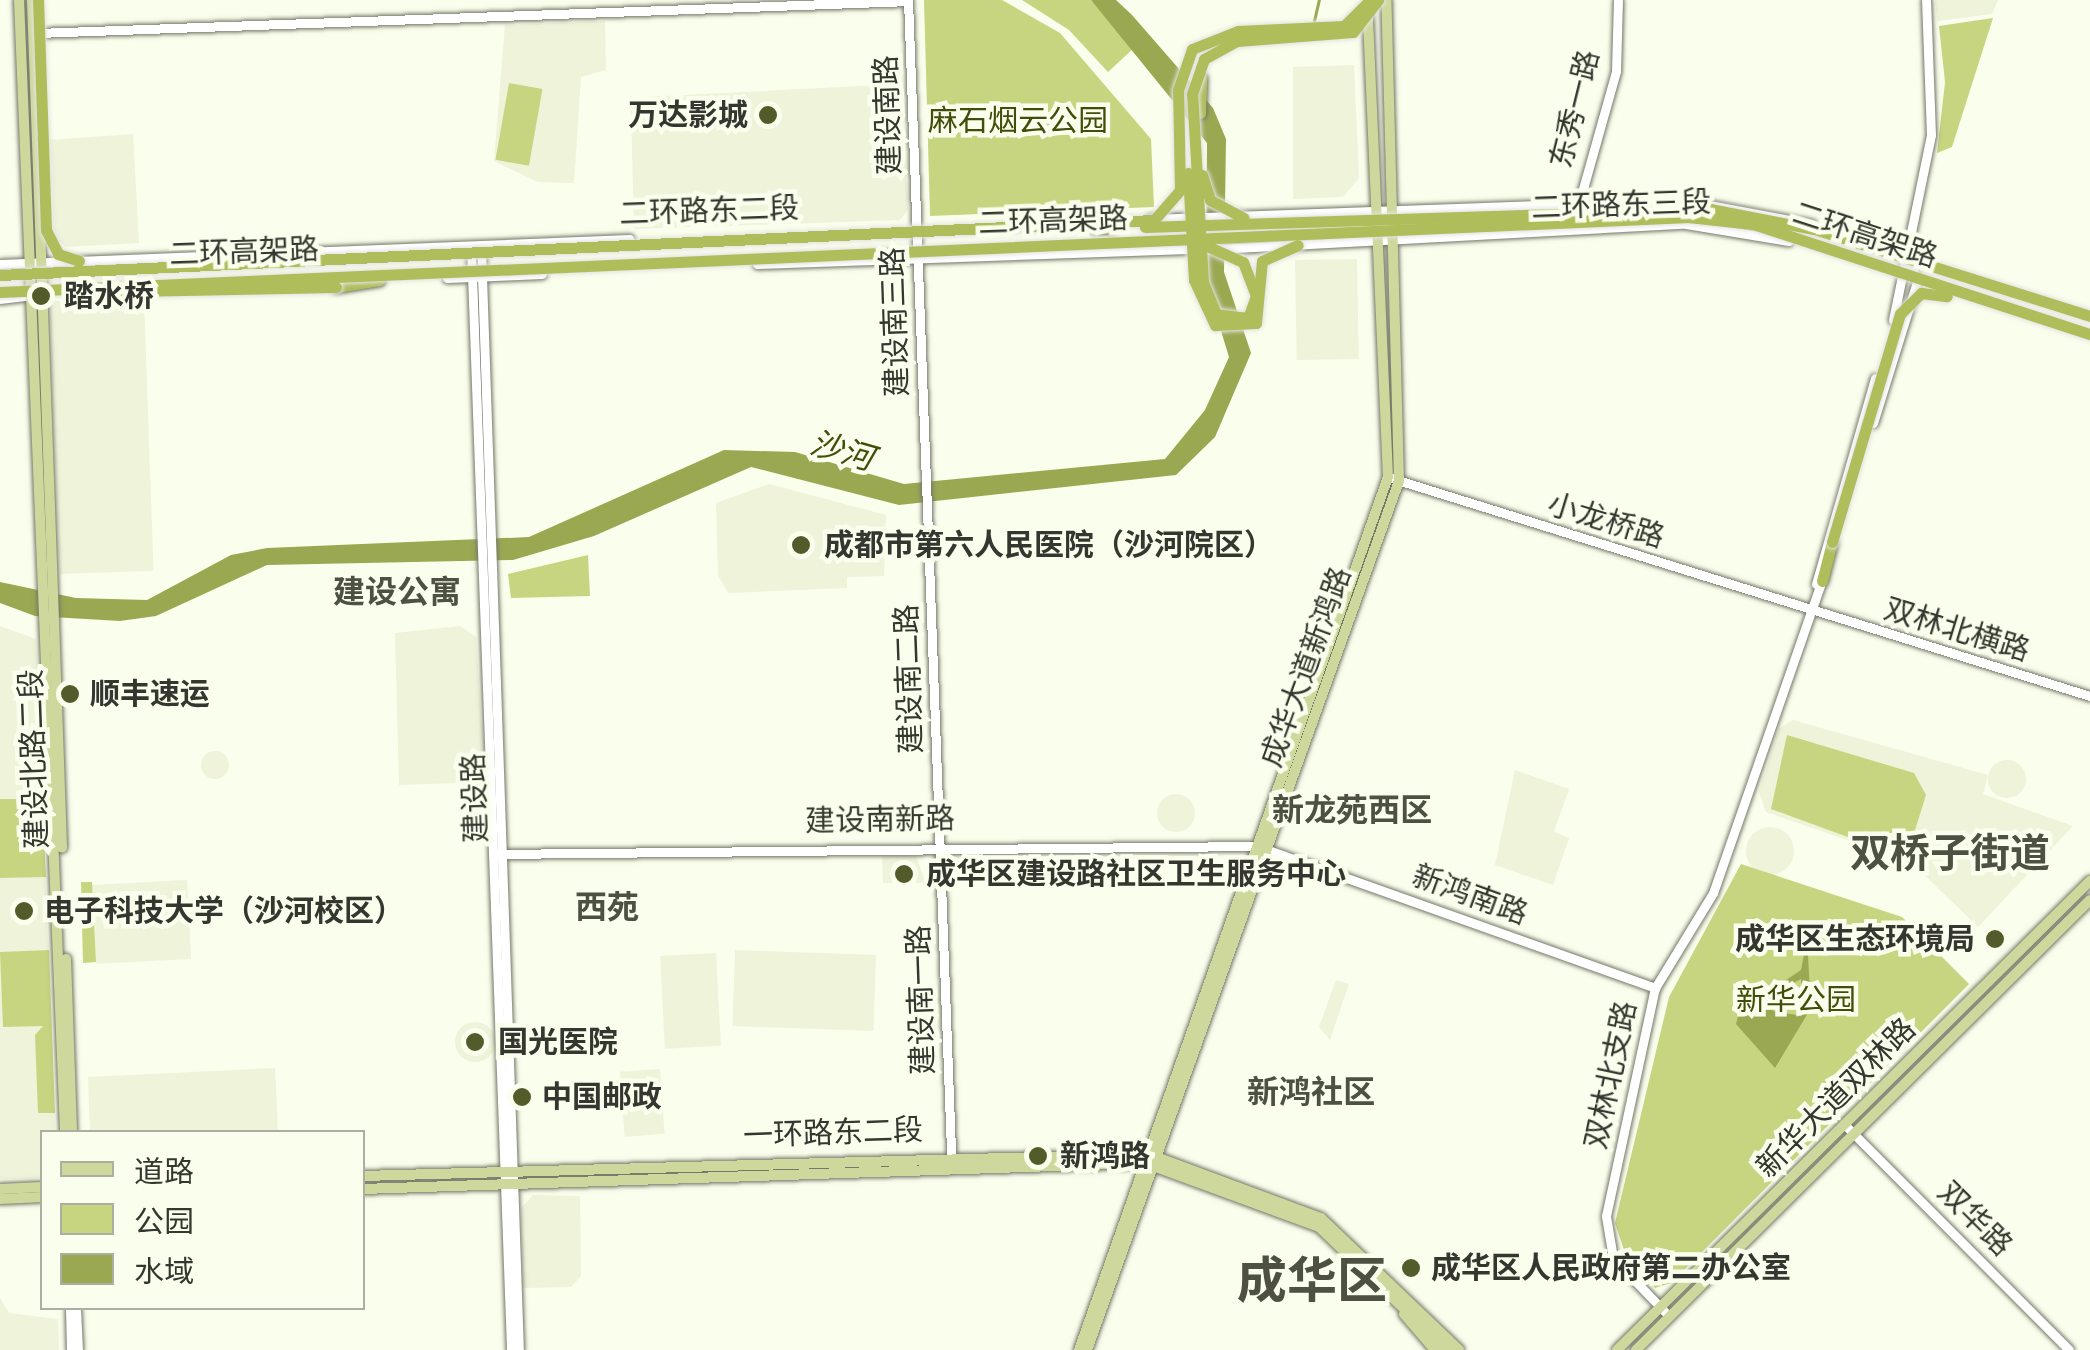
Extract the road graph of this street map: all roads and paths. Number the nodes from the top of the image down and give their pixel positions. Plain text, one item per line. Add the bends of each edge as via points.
1 (18, 0) edge
2 (35, 0) edge
3 (1368, 0) edge
4 (1382, 0) edge
5 (1618, 0) edge
6 (1926, 0) edge
7 (908, 1) edge
8 (20, 32) junction
9 (33, 33) junction
10 (1224, 40) junction
11 (1579, 201) junction
12 (1376, 211) junction
13 (1392, 211) junction
14 (1283, 222) junction
15 (1095, 228) junction
16 (917, 229) junction
17 (1572, 230) junction
18 (1319, 238) junction
19 (1378, 240) junction
20 (1392, 240) junction
21 (1175, 243) junction
22 (476, 245) junction
23 (1904, 254) junction
24 (918, 258) junction
25 (33, 261) junction
26 (133, 262) junction
27 (0, 264) edge
28 (0, 276) edge
29 (477, 277) junction
30 (379, 280) junction
31 (1912, 280) junction
32 (29, 293) junction
33 (0, 295) edge
34 (1996, 305) junction
35 (2090, 313) edge
36 (2090, 336) edge
37 (1394, 479) junction
38 (928, 513) joint
39 (1822, 581) junction
40 (1810, 611) junction
41 (2090, 696) edge
42 (940, 844) junction
43 (1262, 847) junction
44 (498, 854) junction
45 (2090, 882) edge
46 (2090, 900) edge
47 (1655, 988) junction
48 (1845, 1124) junction
49 (69, 1130) edge
50 (1854, 1134) junction
51 (951, 1154) junction
52 (1151, 1160) junction
53 (365, 1176) edge
54 (508, 1178) junction
55 (0, 1189) edge
56 (365, 1189) edge
57 (37, 1192) edge
58 (0, 1199) edge
59 (1392, 1289) junction
60 (1660, 1307) junction
61 (73, 1310) edge
62 (1670, 1316) junction
63 (74, 1350) edge
64 (511, 1350) edge
65 (519, 1350) edge
66 (1079, 1350) edge
67 (1087, 1350) edge
68 (1435, 1350) edge
69 (1447, 1350) edge
70 (1459, 1350) edge
71 (1468, 1350) edge
72 (1617, 1350) edge
73 (1636, 1350) edge
74 (2069, 1350) edge

1 - 8 main road
2 - 9 main road
2 - 26 highway, bridge via 48,239 69,260
3 - 10 highway, bridge via 1344,26
3 - 12 main road, 成华大道新鸿路
4 - 10 highway, bridge via 1353,32
4 - 13 main road, 成华大道新鸿路
5 - 11 street, 东秀一路 via 1616,71
6 - 23 street via 1934,103
7 - 9 street
7 - 16 street, 建设南路
8 - 9 street
8 - 25 main road
9 - 25 main road
10 - 14 highway, bridge via 1200,82 1204,187 1225,213
10 - 15 highway, bridge via 1192,50 1180,74 1174,206 1154,220
10 - 18 highway, bridge via 1199,52 1186,82 1192,261 1206,314 1220,328 1248,328 1263,308 1266,256
10 - 21 highway, bridge via 1204,59 1192,94 1199,231 1200,251 1201,270 1216,314 1248,318 1256,296 1242,262 1228,251 1212,247 1197,247
11 - 13 street, 二环路东三段
11 - 17 street, 东秀一路
11 - 23 street, 二环路东三段 via 1730,204
12 - 13 street, 二环路东二段
12 - 16 street, 二环路东二段, bridge
12 - 19 main road, 成华大道新鸿路
13 - 20 main road, 成华大道新鸿路
14 - 15 highway, 二环高架路, bridge
14 - 23 highway, 二环高架路, bridge via 1696,208
15 - 26 highway, 二环高架路, bridge
16 - 22 street, 二环路东二段
16 - 24 street, 建设南三路
17 - 20 street, 二环路东三段
17 - 31 street, 二环路东三段 via 1728,227
18 - 21 highway, 二环高架路, bridge
18 - 34 highway, 二环高架路, bridge via 1723,220
19 - 20 street, 二环路东三段
19 - 24 street, 二环路东二段, bridge
19 - 37 main road, 成华大道新鸿路
20 - 37 main road, 成华大道新鸿路
21 - 32 highway, 二环高架路, bridge
22 - 25 street, 二环路东二段
22 - 29 street, 建设路
23 - 31 street
23 - 35 highway, 二环高架路, bridge
24 - 29 street, 二环路东二段
24 - 38 street, 建设南三路
25 - 27 street, 二环路东二段
25 - 32 main road
26 - 28 highway, 二环高架路, bridge
29 - 30 street, 二环路东二段
29 - 44 street, 建设路
30 - 32 street, 二环路东二段
30 - 32 highway, bridge
31 - 36 street, 二环路东三段
31 - 39 street
31 - 40 street
32 - 33 highway, 二环高架路, bridge
32 - 49 main road, 建设北路二段
34 - 36 highway, 二环高架路, bridge
34 - 39 highway, bridge via 1934,292 1906,304
37 - 40 street, 小龙桥路
37 - 43 main road, 成华大道新鸿路
38 - 42 street, 建设南二路
39 - 40 street
40 - 41 street, 双林北横路
40 - 47 street, 双林北支路 via 1713,893
42 - 43 street, 建设南新路
42 - 44 street, 建设南新路
42 - 51 street, 建设南一路
43 - 47 street, 新鸿南路
43 - 52 main road, 成华大道新鸿路
44 - 54 street, 建设路
45 - 48 main road, 新华大道双林路
46 - 50 main road, 新华大道双林路
47 - 60 street, 双林北支路 via 1606,1241
48 - 50 street, 双华路
48 - 60 main road, 新华大道双林路
50 - 62 main road, 新华大道双林路
50 - 74 street, 双华路
51 - 52 main road, 一环路东二段
51 - 54 main road, 一环路东二段
52 - 54 main road, 一环路东二段
52 - 59 main road via 1321,1218
52 - 66 main road, 成华大道新鸿路
52 - 67 main road, 成华大道新鸿路
53 - 54 main road
54 - 56 main road
54 - 64 street, 建设路
54 - 65 street, 建设路
55 - 57 main road
57 - 58 main road
59 - 68 main road
59 - 69 main road
59 - 70 main road
59 - 71 main road
60 - 62 street, 双林北支路
60 - 72 main road, 新华大道双林路
61 - 63 street
62 - 73 main road, 新华大道双林路

